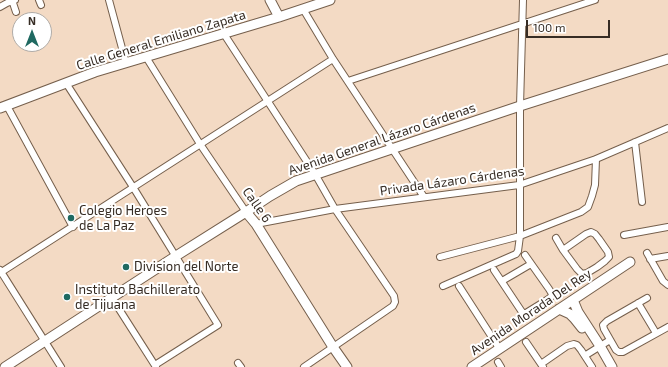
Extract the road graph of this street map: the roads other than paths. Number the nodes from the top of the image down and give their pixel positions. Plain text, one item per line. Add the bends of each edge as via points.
1 (13, 0) edge
2 (109, 0) edge
3 (270, 0) edge
4 (330, 0) edge
5 (523, 0) edge
6 (596, 0) edge
7 (0, 7) edge
8 (303, 9) junction
9 (16, 12) dead end
10 (279, 17) junction
11 (523, 24) junction
12 (224, 34) junction
13 (146, 57) junction
14 (333, 59) junction
15 (668, 59) edge
16 (126, 63) junction
17 (348, 81) junction
18 (66, 83) junction
19 (268, 100) junction
20 (520, 106) junction
21 (4, 107) edge
22 (668, 128) edge
23 (635, 142) junction
24 (200, 144) junction
25 (393, 149) junction
26 (596, 159) junction
27 (316, 174) junction
28 (519, 185) junction
29 (134, 187) junction
30 (424, 197) junction
31 (642, 202) dead end
32 (335, 209) junction
33 (246, 212) junction
34 (256, 224) junction
35 (73, 227) junction
36 (668, 227) edge
37 (624, 235) dead end
38 (520, 236) junction
39 (556, 238) dead end
40 (564, 250) junction
41 (647, 253) dead end
42 (525, 255) dead end
43 (176, 256) junction
44 (668, 256) edge
45 (440, 257) dead end
46 (650, 259) junction
47 (630, 262) dead end
48 (531, 264) junction
49 (598, 267) junction
50 (494, 270) dead end
51 (0, 272) edge
52 (605, 278) junction
53 (502, 282) junction
54 (668, 285) edge
55 (443, 286) dead end
56 (459, 286) dead end
57 (112, 298) junction
58 (647, 298) dead end
59 (573, 300) junction
60 (638, 303) junction
61 (559, 309) junction
62 (543, 311) junction
63 (668, 328) edge
64 (656, 333) junction
65 (610, 340) junction
66 (45, 341) junction
67 (526, 342) dead end
68 (333, 347) junction
69 (598, 347) junction
70 (499, 348) junction
71 (586, 355) junction
72 (155, 366) edge
73 (542, 366) edge
74 (5, 367) edge
75 (61, 367) edge
76 (304, 367) edge
77 (347, 367) edge
78 (472, 367) edge
79 (592, 367) edge
80 (605, 367) edge
81 (612, 367) edge

1 - 7 street
1 - 9 street
2 - 16 street
3 - 10 street
4 - 8 street, Calle General Emiliano Zapata
5 - 11 street
6 - 11 street
8 - 10 street, Calle General Emiliano Zapata
8 - 14 street
10 - 12 street, Calle General Emiliano Zapata
11 - 17 street
11 - 20 street
12 - 13 street, Calle General Emiliano Zapata
12 - 19 street
13 - 16 street, Calle General Emiliano Zapata
13 - 24 street, Calle 6
14 - 17 street
14 - 19 street
15 - 20 street, Avenida General Lázaro Cárdenas
16 - 18 street, Calle General Emiliano Zapata
17 - 25 street
18 - 21 street, Calle General Emiliano Zapata
18 - 29 street
19 - 24 street
19 - 27 street
20 - 25 street, Avenida General Lázaro Cárdenas
20 - 28 street
21 - 35 street
22 - 23 street, Privada Lázaro Cárdenas
23 - 26 street, Privada Lázaro Cárdenas
23 - 31 street
24 - 29 street
24 - 33 street, Calle 6
25 - 27 street, Avenida General Lázaro Cárdenas
25 - 30 street
26 - 28 street, Privada Lázaro Cárdenas
26 - 38 street via 595,185 588,207
27 - 32 street
27 - 33 street, Avenida General Lázaro Cárdenas via 282,188
28 - 30 street, Privada Lázaro Cárdenas
28 - 38 street
29 - 35 street
29 - 43 street
30 - 32 street, Privada Lázaro Cárdenas
32 - 34 street, Privada Lázaro Cárdenas
32 - 68 street via 394,296 395,302 393,306
33 - 34 street, Calle 6
33 - 43 street, Avenida General Lázaro Cárdenas
34 - 68 street, Calle 6
35 - 51 street
36 - 37 street
38 - 45 street
38 - 55 street via 516,254
39 - 40 street
40 - 49 street, Avenida Morada Del Rey via 582,274
40 - 49 street, Avenida Morada Del Rey via 592,232 609,257
41 - 46 street
42 - 48 street
43 - 57 street, Avenida General Lázaro Cárdenas
43 - 72 street via 218,325
44 - 46 street
46 - 54 street
47 - 52 street, Avenida Morada Del Rey
48 - 53 street
48 - 62 street via 552,294
49 - 52 street, Avenida Morada Del Rey
50 - 53 street
51 - 66 street
52 - 59 street, Avenida Morada Del Rey
53 - 62 street via 523,313
56 - 70 street
57 - 66 street, Avenida General Lázaro Cárdenas
57 - 72 street
58 - 60 street
59 - 61 street, Avenida Morada Del Rey
59 - 69 street
60 - 64 street
60 - 65 street via 604,324
61 - 62 street, Avenida Morada Del Rey
61 - 69 street via 570,314
62 - 70 street, Avenida Morada Del Rey
63 - 64 street
64 - 65 street via 623,352 618,352
65 - 69 street
66 - 74 street, Avenida General Lázaro Cárdenas
66 - 75 street
67 - 73 street
68 - 76 street
68 - 77 street, Calle 6
69 - 71 street
69 - 80 street
69 - 81 street
70 - 78 street, Avenida Morada Del Rey
71 - 73 street via 574,344 567,346
71 - 79 street

